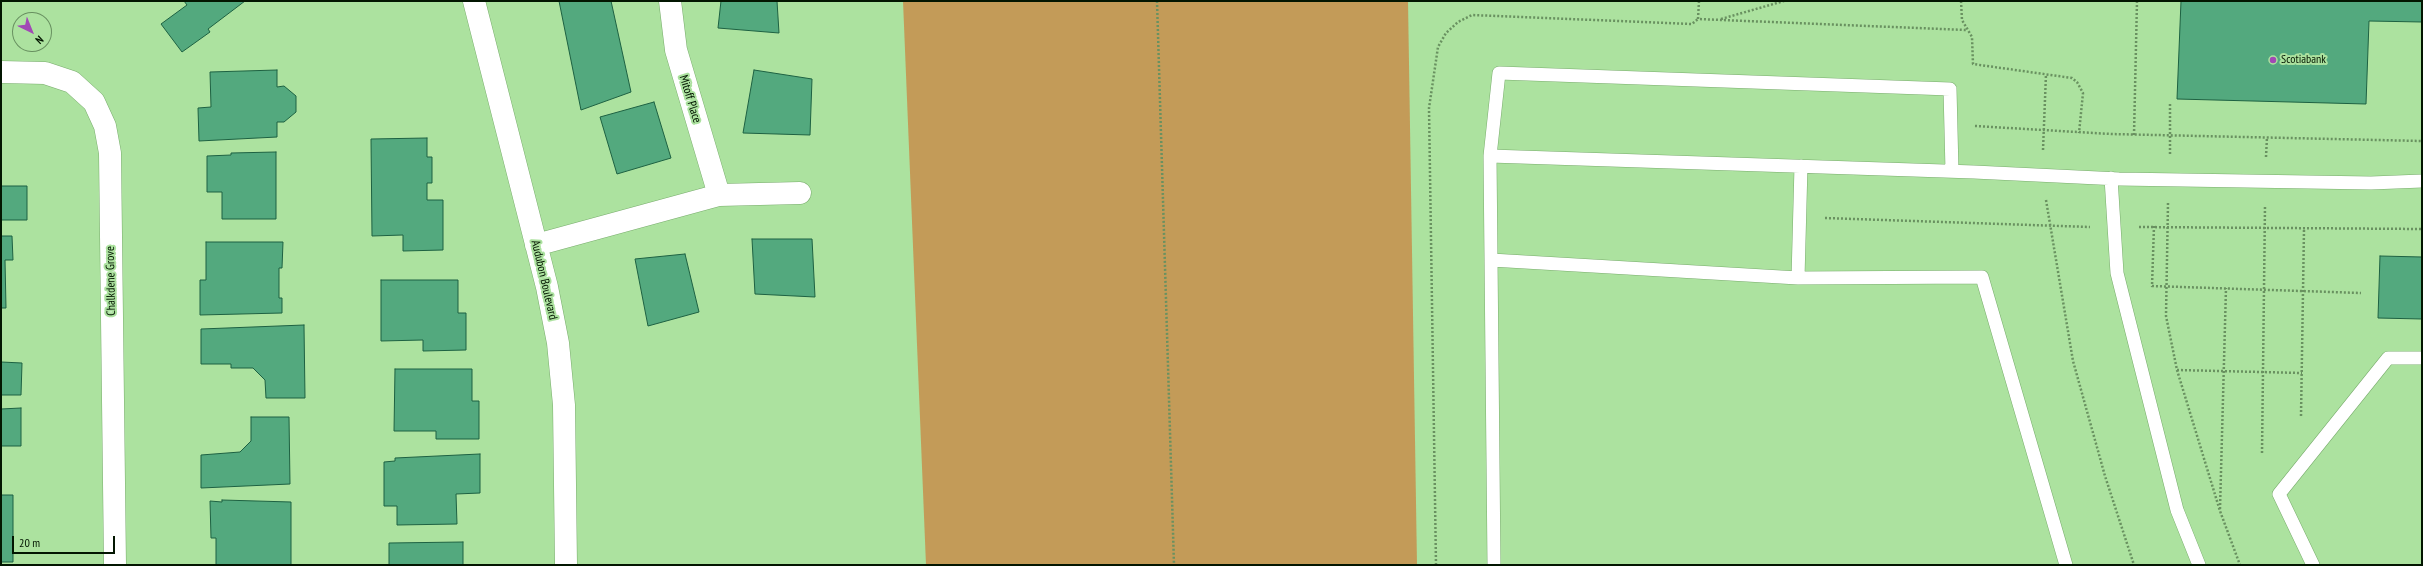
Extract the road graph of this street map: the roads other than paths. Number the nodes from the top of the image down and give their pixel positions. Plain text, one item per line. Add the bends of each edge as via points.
1 (474, 1) edge
2 (670, 1) edge
3 (1, 72) edge
4 (1490, 156) junction
5 (1801, 166) junction
6 (1952, 171) junction
7 (2111, 178) junction
8 (2422, 181) edge
9 (800, 193) dead end
10 (719, 195) junction
11 (536, 244) junction
12 (1491, 260) junction
13 (1798, 278) junction
14 (2422, 358) edge
15 (115, 565) edge
16 (566, 565) edge
17 (1494, 565) edge
18 (2066, 565) edge
19 (2199, 565) edge
20 (2313, 565) edge

1 - 11 street, Audubon Boulevard
2 - 10 street, Mitoff Place via 676,50
3 - 15 street, Chalkdene Grove via 45,73 72,82 94,102 105,126 110,153
4 - 5 lane
4 - 6 lane via 1499,73 1950,89
4 - 12 lane
5 - 6 lane
5 - 13 lane
6 - 7 lane
7 - 8 lane via 2371,183
7 - 19 lane via 2117,273 2177,510
9 - 10 street
10 - 11 street
11 - 16 street, Audubon Boulevard via 558,343 564,405
12 - 13 lane
12 - 17 lane
13 - 18 lane via 1982,277
14 - 20 lane via 2388,358 2279,494

